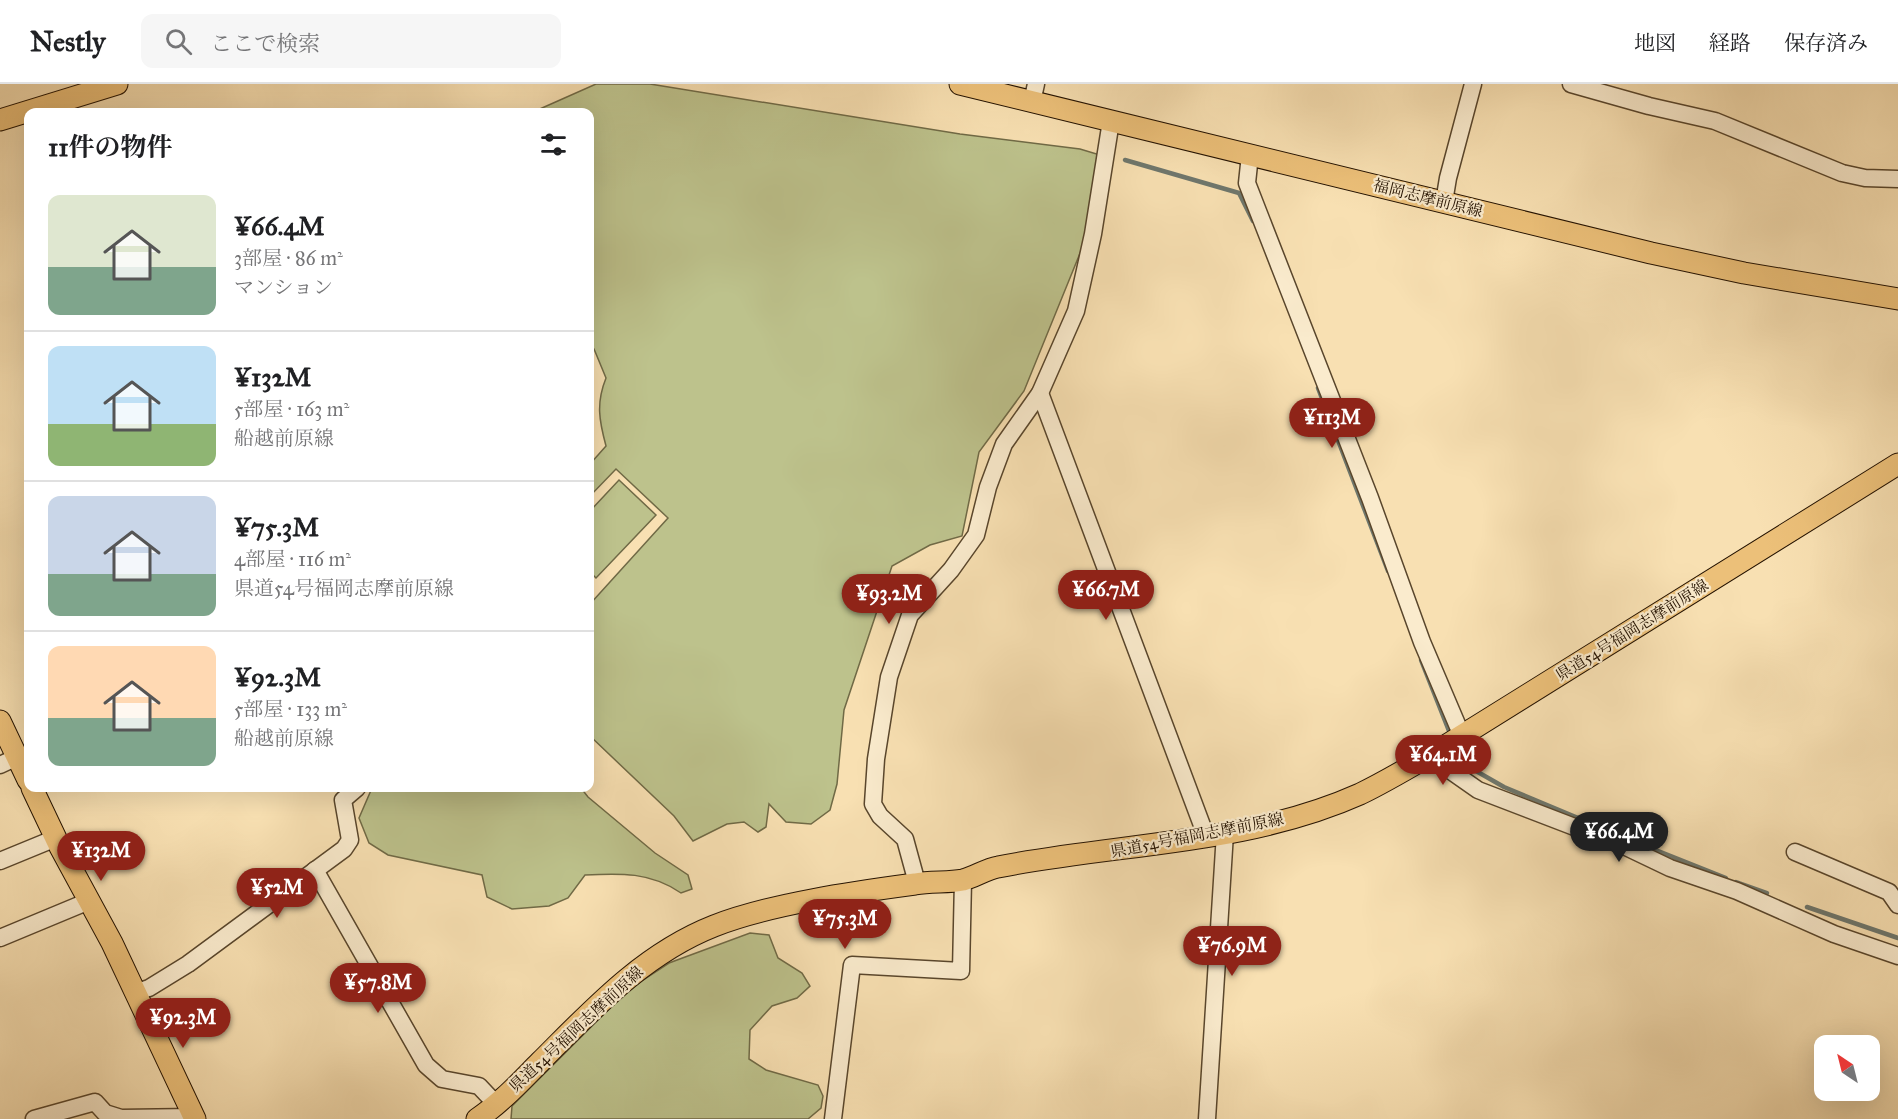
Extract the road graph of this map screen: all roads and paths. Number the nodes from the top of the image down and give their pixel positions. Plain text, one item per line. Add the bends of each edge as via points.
1 (117, 84) edge
2 (960, 84) edge
3 (1473, 84) edge
4 (1571, 84) edge
5 (1034, 93) edge
6 (39, 108) edge
7 (24, 113) edge
8 (0, 120) edge
9 (1111, 122) junction
10 (1250, 155) junction
11 (1898, 179) edge
12 (1444, 202) junction
13 (1898, 299) edge
14 (1040, 393) junction
15 (1898, 464) edge
16 (0, 721) edge
17 (1462, 736) junction
18 (1434, 753) junction
19 (9, 761) edge
20 (24, 776) edge
21 (34, 792) edge
22 (351, 792) edge
23 (1215, 835) junction
24 (56, 838) junction
25 (1795, 852) dead end
26 (0, 861) edge
27 (315, 870) junction
28 (963, 880) junction
29 (917, 884) junction
30 (89, 901) junction
31 (1898, 905) edge
32 (0, 938) edge
33 (1898, 956) edge
34 (134, 993) junction
35 (496, 1104) junction
36 (195, 1118) edge
37 (34, 1119) edge
38 (477, 1119) edge
39 (832, 1119) edge
40 (1207, 1119) edge

1 - 6 main road
2 - 5 main road, 福岡志摩前原線
3 - 12 street
4 - 11 street via 1715,121 1842,173
5 - 9 main road, 福岡志摩前原線
7 - 8 main road
9 - 10 main road, 福岡志摩前原線
9 - 14 street via 1076,311
10 - 12 main road, 福岡志摩前原線
10 - 17 street via 1246,183
12 - 13 main road, 福岡志摩前原線 via 1744,273
14 - 23 street
14 - 29 street via 1004,444 976,535 910,615 889,677 873,804 905,839
15 - 17 main road, 県道54号福岡志摩前原線
16 - 19 main road
17 - 18 main road, 県道54号福岡志摩前原線
18 - 23 main road, 県道54号福岡志摩前原線 via 1359,794 1293,817
18 - 33 street via 1448,769 1478,790 1737,891 1834,934
19 - 20 main road
21 - 24 main road
22 - 27 street via 342,804 350,840
23 - 28 main road, 県道54号福岡志摩前原線 via 995,867
23 - 40 street
24 - 26 street
24 - 30 main road
25 - 31 street via 1889,892
27 - 34 street via 188,964
27 - 35 street via 426,1065 442,1079 480,1086
28 - 29 main road, 県道54号福岡志摩前原線
28 - 39 street via 961,971 852,965
29 - 35 main road, 県道54号福岡志摩前原線 via 739,918 677,944 644,964 600,1002
30 - 32 street
30 - 34 main road
34 - 36 main road
35 - 38 main road, 県道54号福岡志摩前原線
36 - 37 street via 121,1118 105,1113 95,1102

